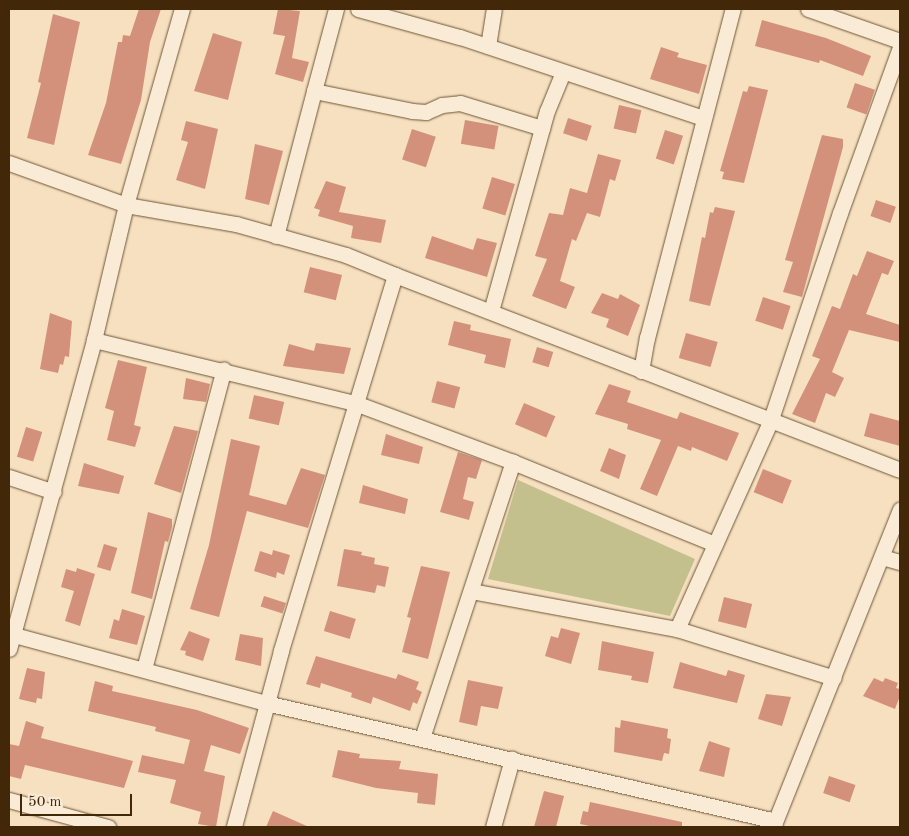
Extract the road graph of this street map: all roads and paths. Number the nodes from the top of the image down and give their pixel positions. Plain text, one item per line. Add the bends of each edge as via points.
1 (182, 9) edge
2 (336, 9) edge
3 (358, 9) edge
4 (494, 9) edge
5 (733, 9) edge
6 (808, 9) edge
7 (900, 41) edge
8 (488, 46) junction
9 (900, 47) edge
10 (563, 72) junction
11 (314, 91) junction
12 (703, 118) junction
13 (542, 128) junction
14 (9, 163) edge
15 (126, 205) junction
16 (276, 236) junction
17 (395, 275) junction
18 (491, 311) junction
19 (94, 340) junction
20 (224, 369) junction
21 (641, 371) junction
22 (355, 403) junction
23 (770, 422) junction
24 (513, 462) junction
25 (900, 470) edge
26 (9, 477) edge
27 (54, 492) junction
28 (900, 509) edge
29 (715, 544) junction
30 (882, 557) junction
31 (900, 562) edge
32 (471, 591) junction
33 (677, 629) junction
34 (14, 635) junction
35 (9, 650) edge
36 (144, 669) junction
37 (834, 678) junction
38 (266, 703) junction
39 (422, 738) junction
40 (512, 759) junction
41 (9, 800) edge
42 (775, 824) edge
43 (108, 827) edge
44 (234, 827) edge
45 (493, 827) edge

1 - 15 street
2 - 11 street
3 - 8 street
4 - 8 street
5 - 12 street
6 - 7 street
8 - 10 street
9 - 23 street
10 - 12 street
10 - 13 street
11 - 13 street via 412,111 426,112 442,105 460,103
11 - 16 street
12 - 21 street
13 - 18 street
14 - 15 street
15 - 16 street via 236,224
15 - 19 street
16 - 17 street via 346,256
17 - 18 street
17 - 22 street
18 - 21 street
19 - 20 street
19 - 27 street
20 - 22 street
20 - 36 street
21 - 23 street
22 - 24 street
22 - 38 street
23 - 25 street
23 - 29 street
24 - 29 street
24 - 32 street
26 - 27 street
27 - 34 street
28 - 30 street
29 - 33 street
30 - 31 street
30 - 37 street
32 - 33 street
32 - 39 street
33 - 37 street
34 - 35 street
34 - 36 street
36 - 38 street
37 - 42 street
38 - 39 street
38 - 44 street
39 - 40 street
40 - 42 street
40 - 45 street
41 - 43 street

